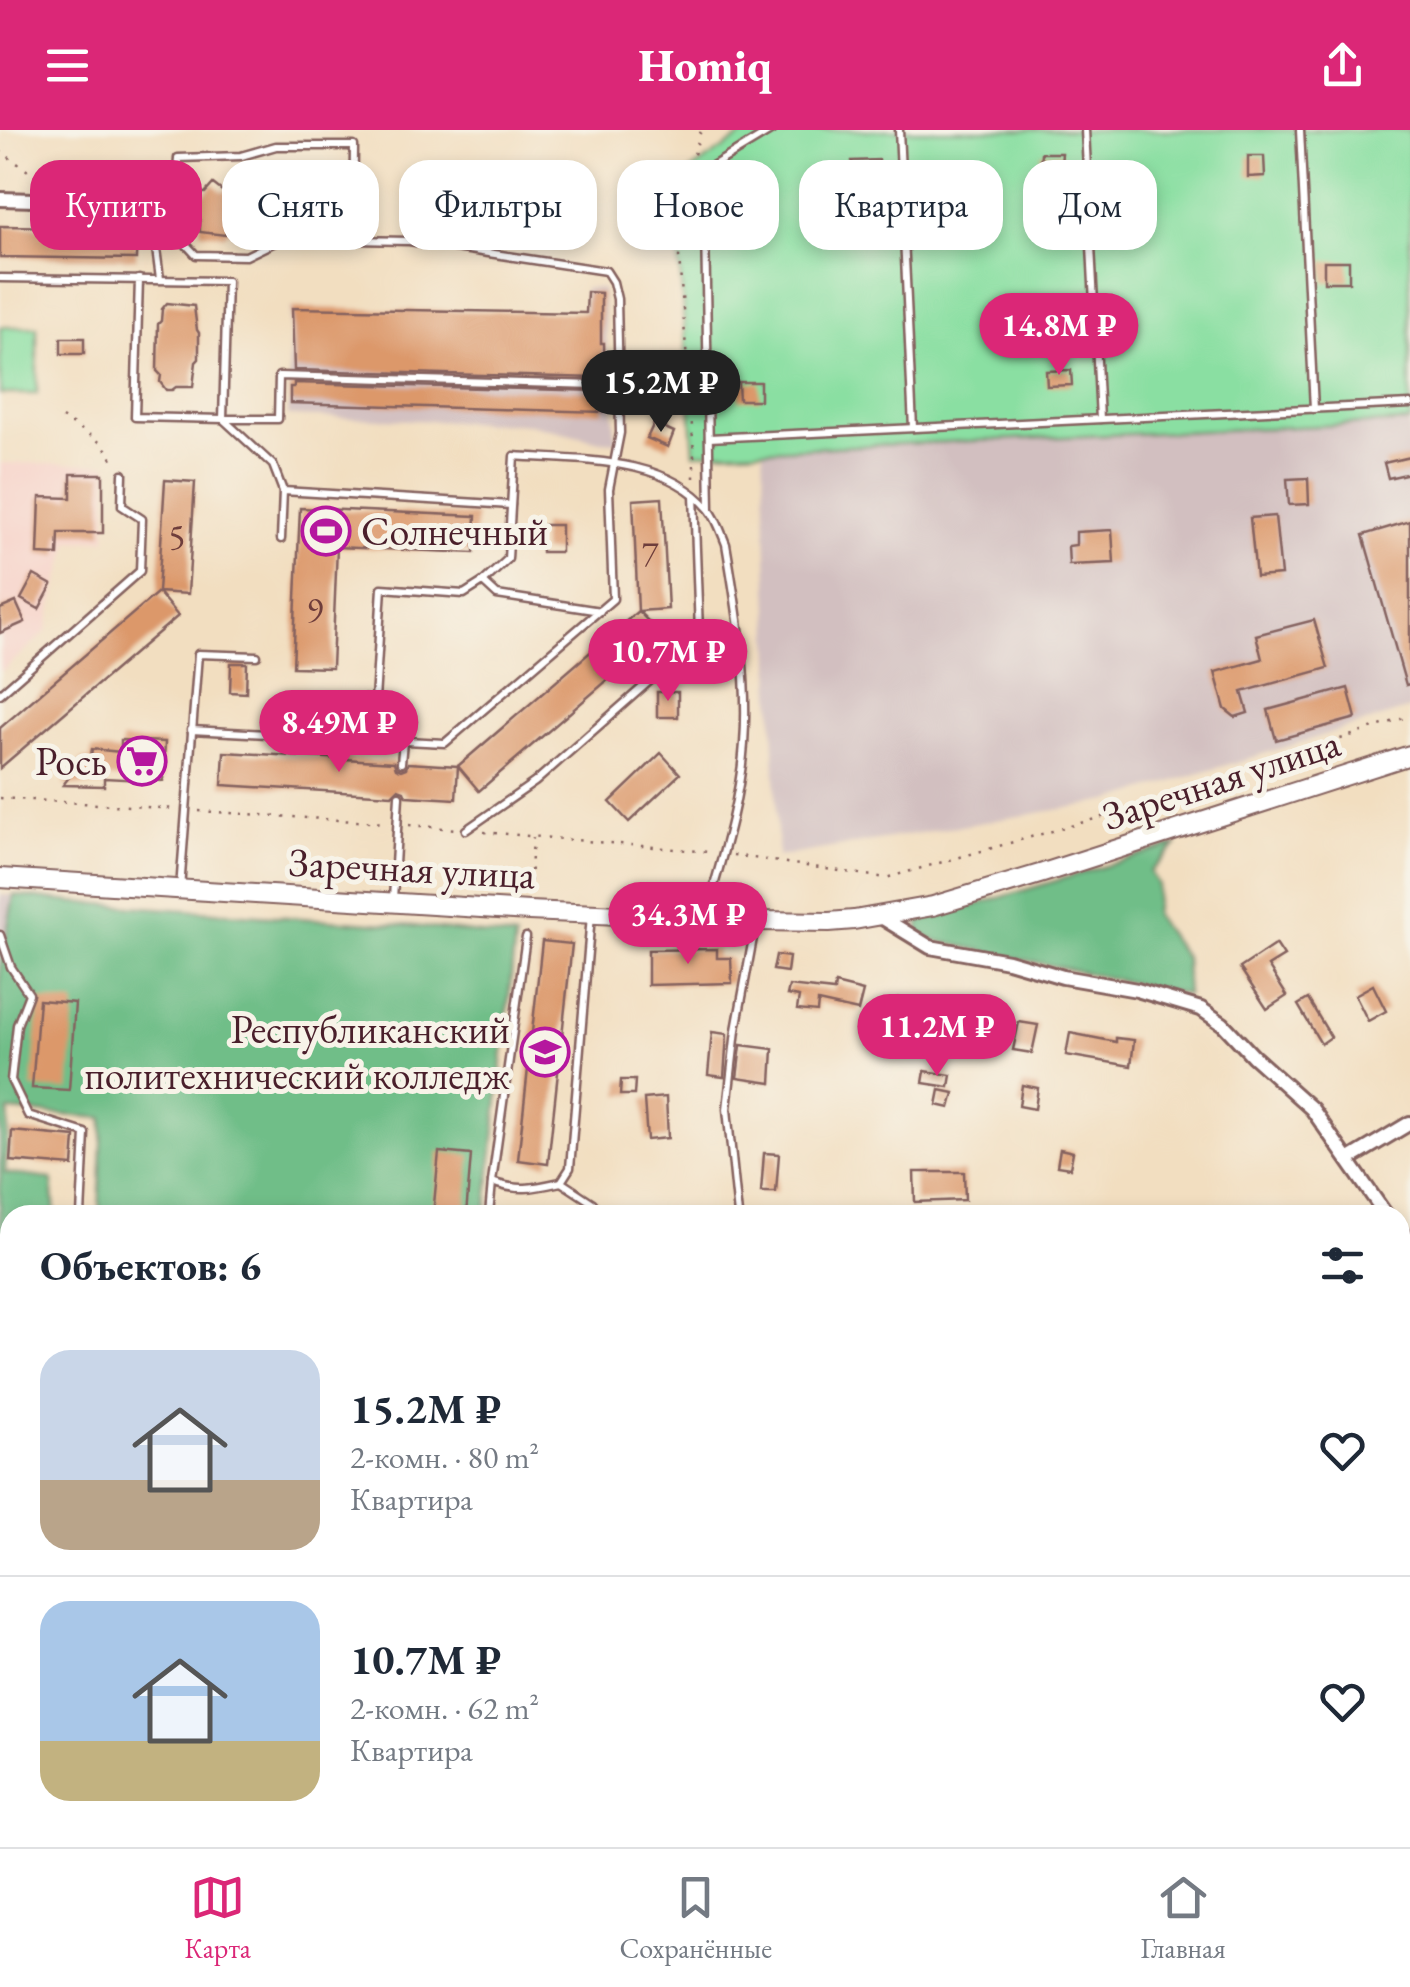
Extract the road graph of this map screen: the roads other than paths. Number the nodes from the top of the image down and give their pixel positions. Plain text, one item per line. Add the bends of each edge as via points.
1 (772, 130) edge
2 (900, 130) edge
3 (1086, 130) edge
4 (1300, 130) edge
5 (0, 199) edge
6 (30, 199) edge
7 (352, 240) joint
8 (379, 240) edge
9 (156, 250) edge
10 (0, 278) edge
11 (139, 279) junction
12 (160, 280) junction
13 (597, 385) dead end
14 (1410, 404) edge
15 (1314, 409) junction
16 (224, 419) junction
17 (1100, 419) junction
18 (913, 428) junction
19 (709, 438) junction
20 (613, 464) junction
21 (123, 474) road end
22 (284, 492) junction
23 (694, 494) junction
24 (511, 504) junction
25 (710, 510) junction
26 (281, 538) dead end
27 (483, 582) junction
28 (600, 611) junction
29 (257, 656) dead end
30 (0, 694) edge
31 (191, 730) junction
32 (291, 735) junction
33 (403, 741) junction
34 (1410, 755) edge
35 (401, 763) dead end
36 (399, 796) dead end
37 (466, 830) dead end
38 (0, 878) edge
39 (180, 890) junction
40 (392, 903) junction
41 (591, 913) junction
42 (881, 916) junction
43 (705, 918) junction
44 (756, 921) junction
45 (0, 935) edge
46 (526, 937) dead end
47 (1410, 1123) edge
48 (1348, 1160) junction
49 (492, 1182) junction
50 (561, 1182) junction
51 (81, 1205) edge
52 (490, 1205) edge
53 (594, 1205) edge
54 (737, 1205) edge
55 (1379, 1205) edge

1 - 19 lane via 704,171
2 - 18 lane
3 - 17 lane
4 - 15 lane
5 - 6 street
7 - 7 lane via 354,146 276,146 240,156 178,158 178,236 196,255 246,256 279,240
8 - 20 lane via 606,271 616,299 620,434
9 - 12 lane
10 - 11 lane
11 - 12 lane
11 - 16 lane via 136,417
12 - 16 lane via 226,281
13 - 16 lane via 279,376 278,419
14 - 15 lane
15 - 17 lane
16 - 22 lane via 273,465
17 - 18 lane
18 - 19 lane
19 - 25 lane
20 - 23 lane via 661,475
20 - 24 lane via 514,456
20 - 28 lane via 613,600
21 - 30 lane via 122,506 142,519 140,572
22 - 24 lane
22 - 26 lane
23 - 25 lane
23 - 37 lane via 700,632 694,642 535,782
24 - 27 lane via 508,559
25 - 43 lane via 726,544 745,686 741,770
27 - 28 lane via 497,595
27 - 32 lane via 464,594 382,588 374,700 290,694
28 - 33 lane via 446,743
29 - 31 lane via 198,654
31 - 32 lane
31 - 39 lane
32 - 33 lane
33 - 35 lane
34 - 42 street, Заречная улица via 1043,874
36 - 40 lane
38 - 39 street, Заречная улица
39 - 40 street, Заречная улица
40 - 41 street, Заречная улица
41 - 43 street, Заречная улица
41 - 50 lane via 570,1168
42 - 44 street, Заречная улица
42 - 48 street via 930,947 1201,1009 1312,1109
43 - 44 street, Заречная улица
44 - 54 lane via 728,1109
45 - 51 lane via 10,967 29,994 17,1024 11,1080 28,1115 85,1133
46 - 49 lane
47 - 48 street
48 - 55 street
49 - 50 lane via 512,1190
49 - 52 lane
50 - 53 lane

